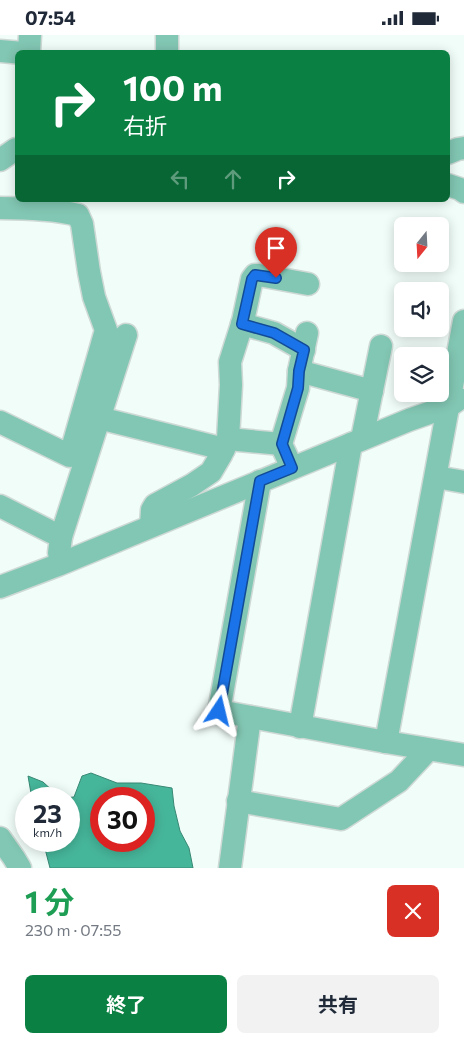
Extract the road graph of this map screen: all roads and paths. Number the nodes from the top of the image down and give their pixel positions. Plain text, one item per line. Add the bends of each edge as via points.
1 (30, 35) edge
2 (167, 35) edge
3 (29, 50) edge
4 (167, 50) edge
5 (0, 51) edge
6 (15, 52) edge
7 (464, 149) edge
8 (450, 152) edge
9 (450, 186) edge
10 (464, 192) edge
11 (0, 208) edge
12 (308, 284) dead end
13 (464, 321) edge
14 (242, 324) junction
15 (126, 335) dead end
16 (381, 346) dead end
17 (303, 351) junction
18 (372, 391) junction
19 (457, 401) edge
20 (99, 418) junction
21 (0, 422) edge
22 (357, 442) junction
23 (226, 444) junction
24 (282, 444) junction
25 (292, 468) junction
26 (436, 477) junction
27 (260, 481) junction
28 (464, 482) edge
29 (0, 506) edge
30 (152, 526) junction
31 (61, 537) junction
32 (58, 565) junction
33 (0, 587) edge
34 (250, 717) junction
35 (300, 727) junction
36 (386, 743) junction
37 (428, 749) junction
38 (464, 755) edge
39 (238, 801) junction
40 (0, 838) edge
41 (20, 868) edge
42 (230, 868) edge

1 - 3 street
2 - 4 street
5 - 6 street
7 - 8 street
9 - 10 street
11 - 21 street via 78,215 94,297 106,329 70,456
12 - 14 street via 255,275
13 - 19 street
14 - 17 street via 274,333
14 - 23 street via 230,362
15 - 20 street
16 - 18 street
17 - 18 street
17 - 24 street via 298,388
18 - 22 street
19 - 22 street
19 - 26 street
20 - 23 street
20 - 31 street
22 - 25 street
22 - 35 street
23 - 24 street
23 - 30 street via 211,472 155,505
24 - 25 street
25 - 27 street
26 - 28 street
26 - 36 street
27 - 30 street
27 - 34 street via 219,711
29 - 31 street
30 - 32 street
31 - 32 street
32 - 33 street
34 - 35 street
34 - 39 street
35 - 36 street
36 - 37 street
37 - 38 street
37 - 39 street via 399,781 341,819
39 - 42 street
40 - 41 street

